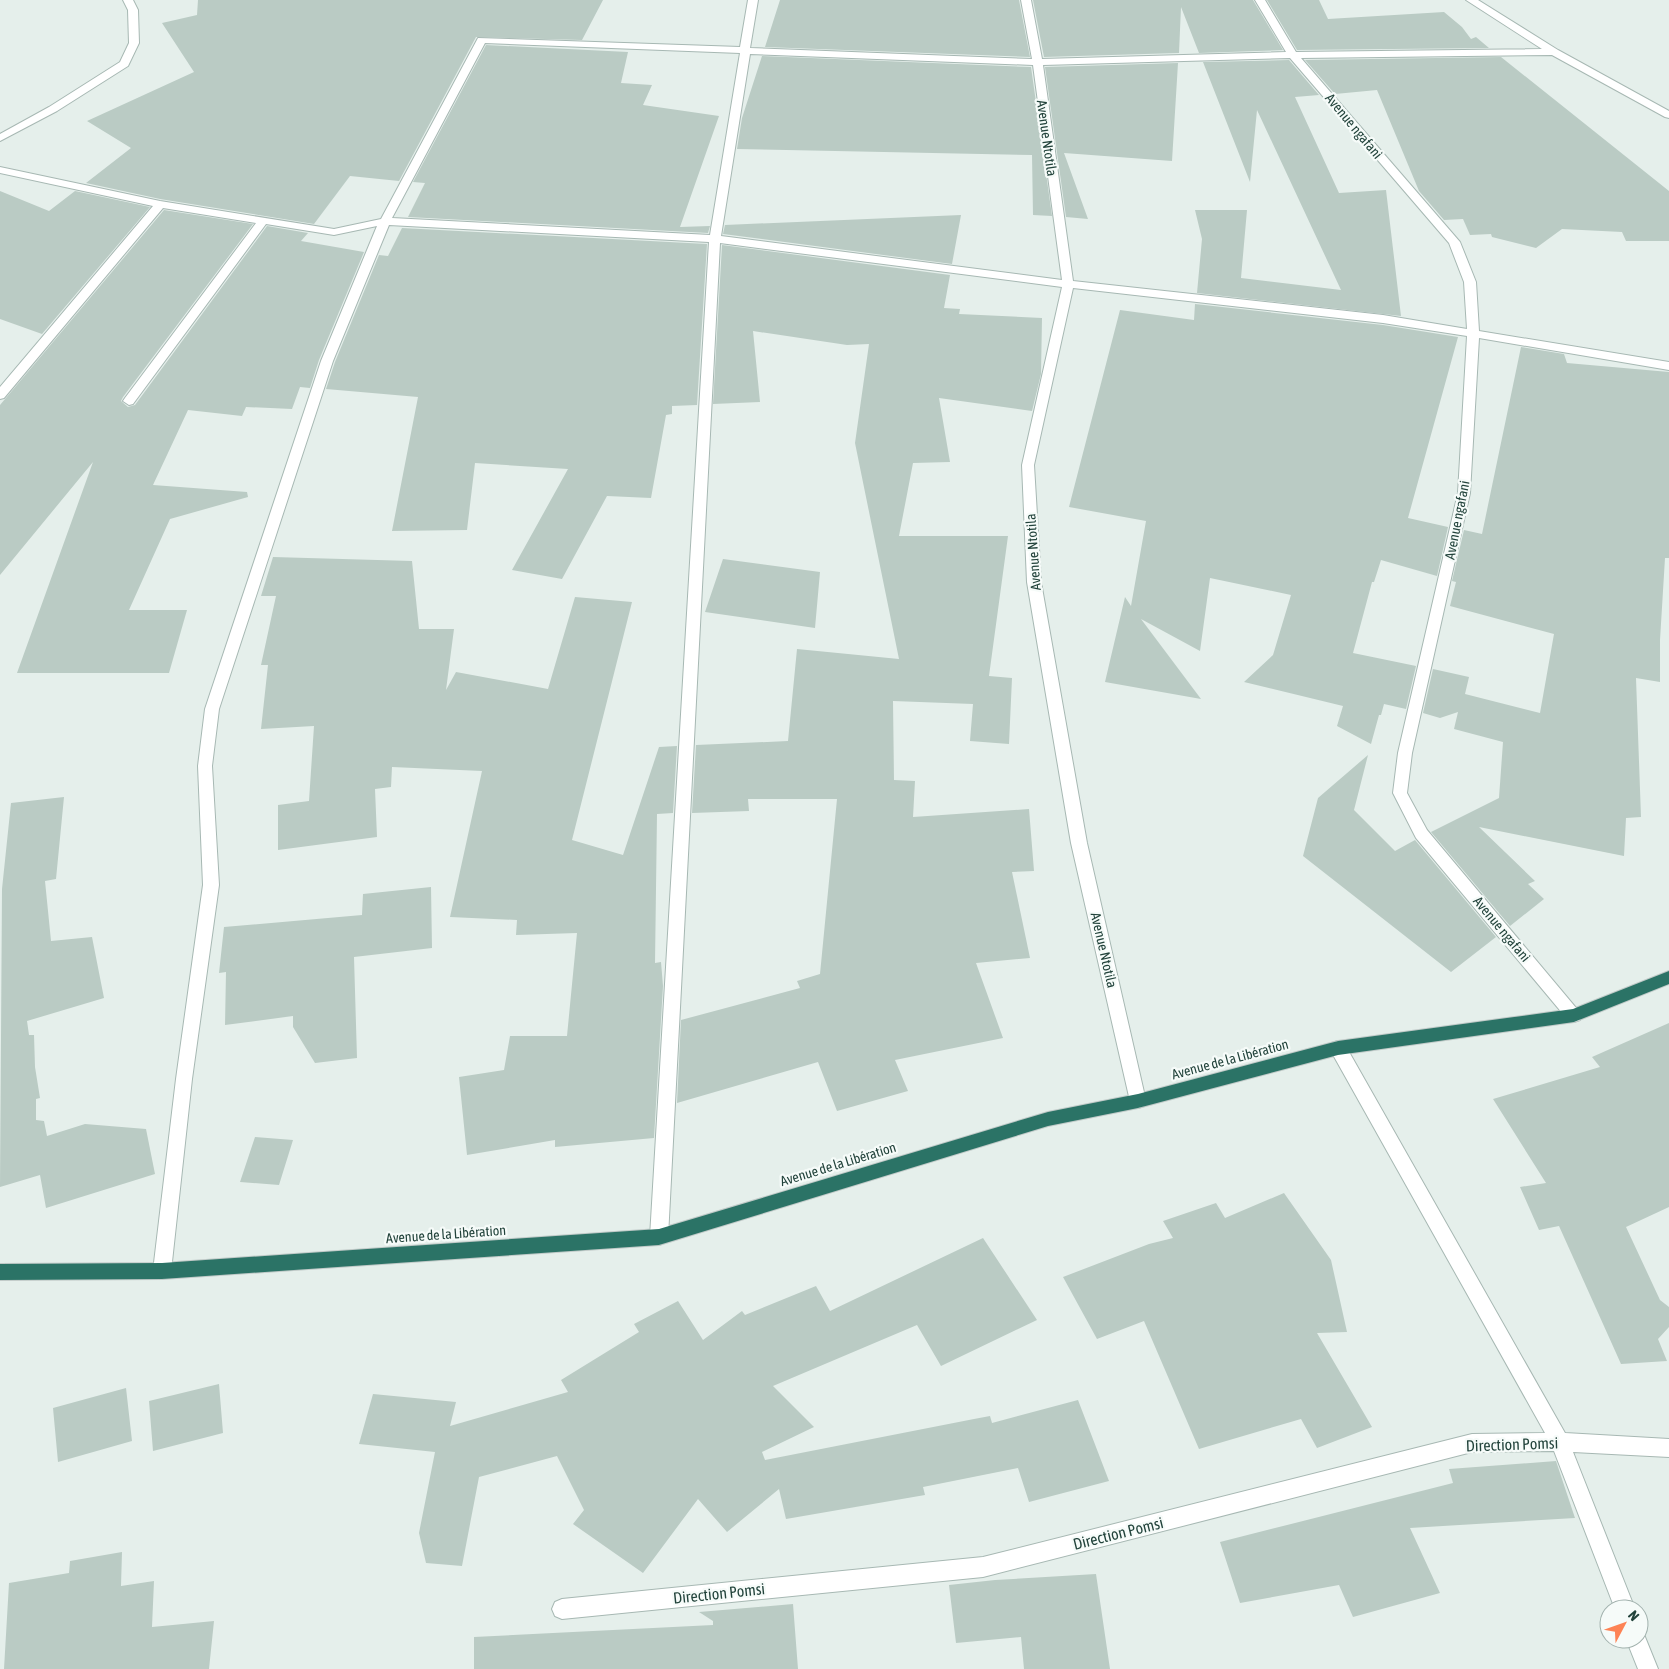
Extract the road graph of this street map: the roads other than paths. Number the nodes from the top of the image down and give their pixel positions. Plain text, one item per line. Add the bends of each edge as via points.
1 (128, 0) edge
2 (753, 0) edge
3 (1026, 0) edge
4 (1260, 0) edge
5 (1472, 0) edge
6 (745, 51) junction
7 (1554, 52) junction
8 (1293, 55) junction
9 (1036, 62) junction
10 (1669, 115) edge
11 (0, 138) edge
12 (0, 170) edge
13 (160, 204) junction
14 (262, 221) junction
15 (385, 221) junction
16 (715, 239) junction
17 (1068, 284) junction
18 (1473, 333) junction
19 (1669, 366) edge
20 (0, 395) edge
21 (129, 401) dead end
22 (1669, 977) edge
23 (1574, 1015) junction
24 (1338, 1048) junction
25 (1138, 1101) junction
26 (659, 1237) junction
27 (162, 1270) junction
28 (0, 1272) edge
29 (1560, 1442) junction
30 (1669, 1448) edge
31 (1620, 1599) edge
32 (562, 1609) dead end
33 (1640, 1649) edge
34 (1648, 1669) edge

1 - 11 street via 133,10 134,43 124,64
2 - 6 street
3 - 9 street, Avenue Ntotila
4 - 8 street, Avenue ngafani
5 - 7 street
6 - 9 street
6 - 15 street via 482,40
6 - 16 street
7 - 8 street
7 - 10 street
8 - 9 street
8 - 18 street, Avenue ngafani via 1454,242 1470,282
9 - 17 street, Avenue Ntotila
12 - 13 street
13 - 14 street
13 - 20 street
14 - 15 street via 334,232
14 - 21 street
15 - 16 street
15 - 27 street via 327,361 212,710 205,766 211,884
16 - 17 street
16 - 26 street
17 - 18 street via 1382,318
17 - 25 street, Avenue Ntotila via 1028,465 1034,582 1079,843
18 - 19 street
18 - 23 street, Avenue ngafani via 1464,493 1405,753 1400,793 1421,834
22 - 23 highway, Avenue de la Libération
23 - 24 highway, Avenue de la Libération
24 - 25 highway, Avenue de la Libération
24 - 29 street
25 - 26 highway, Avenue de la Libération via 1048,1119
26 - 27 highway, Avenue de la Libération
27 - 28 highway, Avenue de la Libération
29 - 30 street, Direction Pomsi
29 - 31 street
29 - 32 street, Direction Pomsi via 1472,1443 983,1567
33 - 34 street

